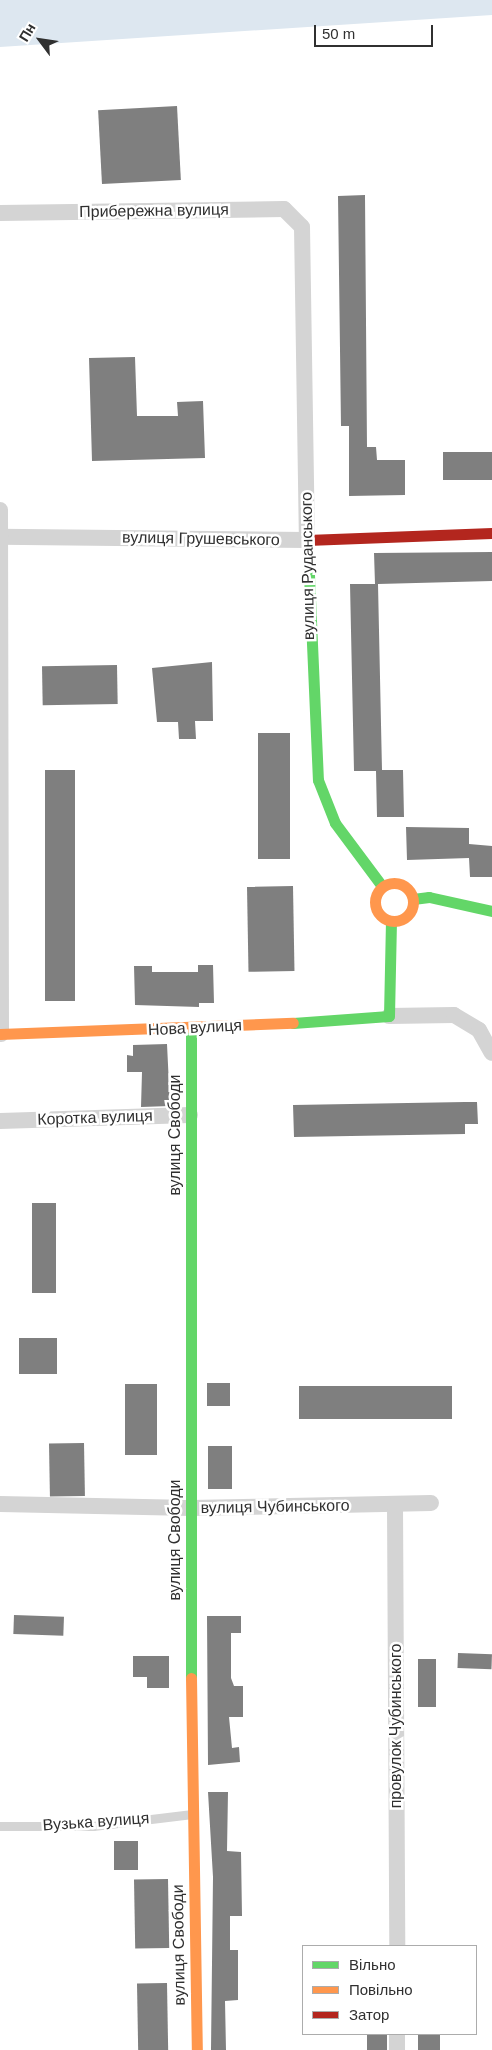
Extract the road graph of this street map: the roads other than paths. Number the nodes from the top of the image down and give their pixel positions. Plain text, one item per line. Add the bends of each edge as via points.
1 (0, 213) edge
2 (302, 227) joint
3 (0, 510) edge
4 (492, 533) edge
5 (0, 537) edge
6 (307, 540) junction
7 (382, 886) junction
8 (413, 899) junction
9 (492, 911) edge
10 (391, 921) junction
11 (389, 1016) junction
12 (191, 1030) junction
13 (0, 1034) edge
14 (492, 1053) edge
15 (190, 1115) junction
16 (0, 1120) edge
17 (431, 1503) dead end
18 (0, 1504) edge
19 (395, 1505) junction
20 (191, 1508) junction
21 (192, 1814) junction
22 (0, 1826) edge
23 (397, 1945) edge
24 (397, 2035) edge
25 (197, 2050) edge
26 (397, 2050) edge

1 - 2 street, Прибережна вулиця via 284,209
2 - 6 street, вулиця Руданського
3 - 5 street
4 - 6 street, вулиця Грушевського
5 - 6 street, вулиця Грушевського
5 - 13 street
6 - 7 street, вулиця Руданського via 318,780 335,823
7 - 8 street via 401,884
7 - 10 street via 375,897 376,909
8 - 9 street via 429,897
8 - 10 street via 406,917
10 - 11 street
11 - 12 street, Нова вулиця
11 - 14 street, Нова вулиця via 454,1015 479,1030
12 - 13 street, Нова вулиця
12 - 15 street, вулиця Свободи
15 - 16 street, Коротка вулиця
15 - 20 street, вулиця Свободи
17 - 19 street, вулиця Чубинського
18 - 20 street, вулиця Чубинського
19 - 20 street, вулиця Чубинського
19 - 23 street, провулок Чубинського
20 - 21 street, вулиця Свободи
21 - 22 lane, Вузька вулиця via 92,1826
21 - 25 street, вулиця Свободи
24 - 26 street

